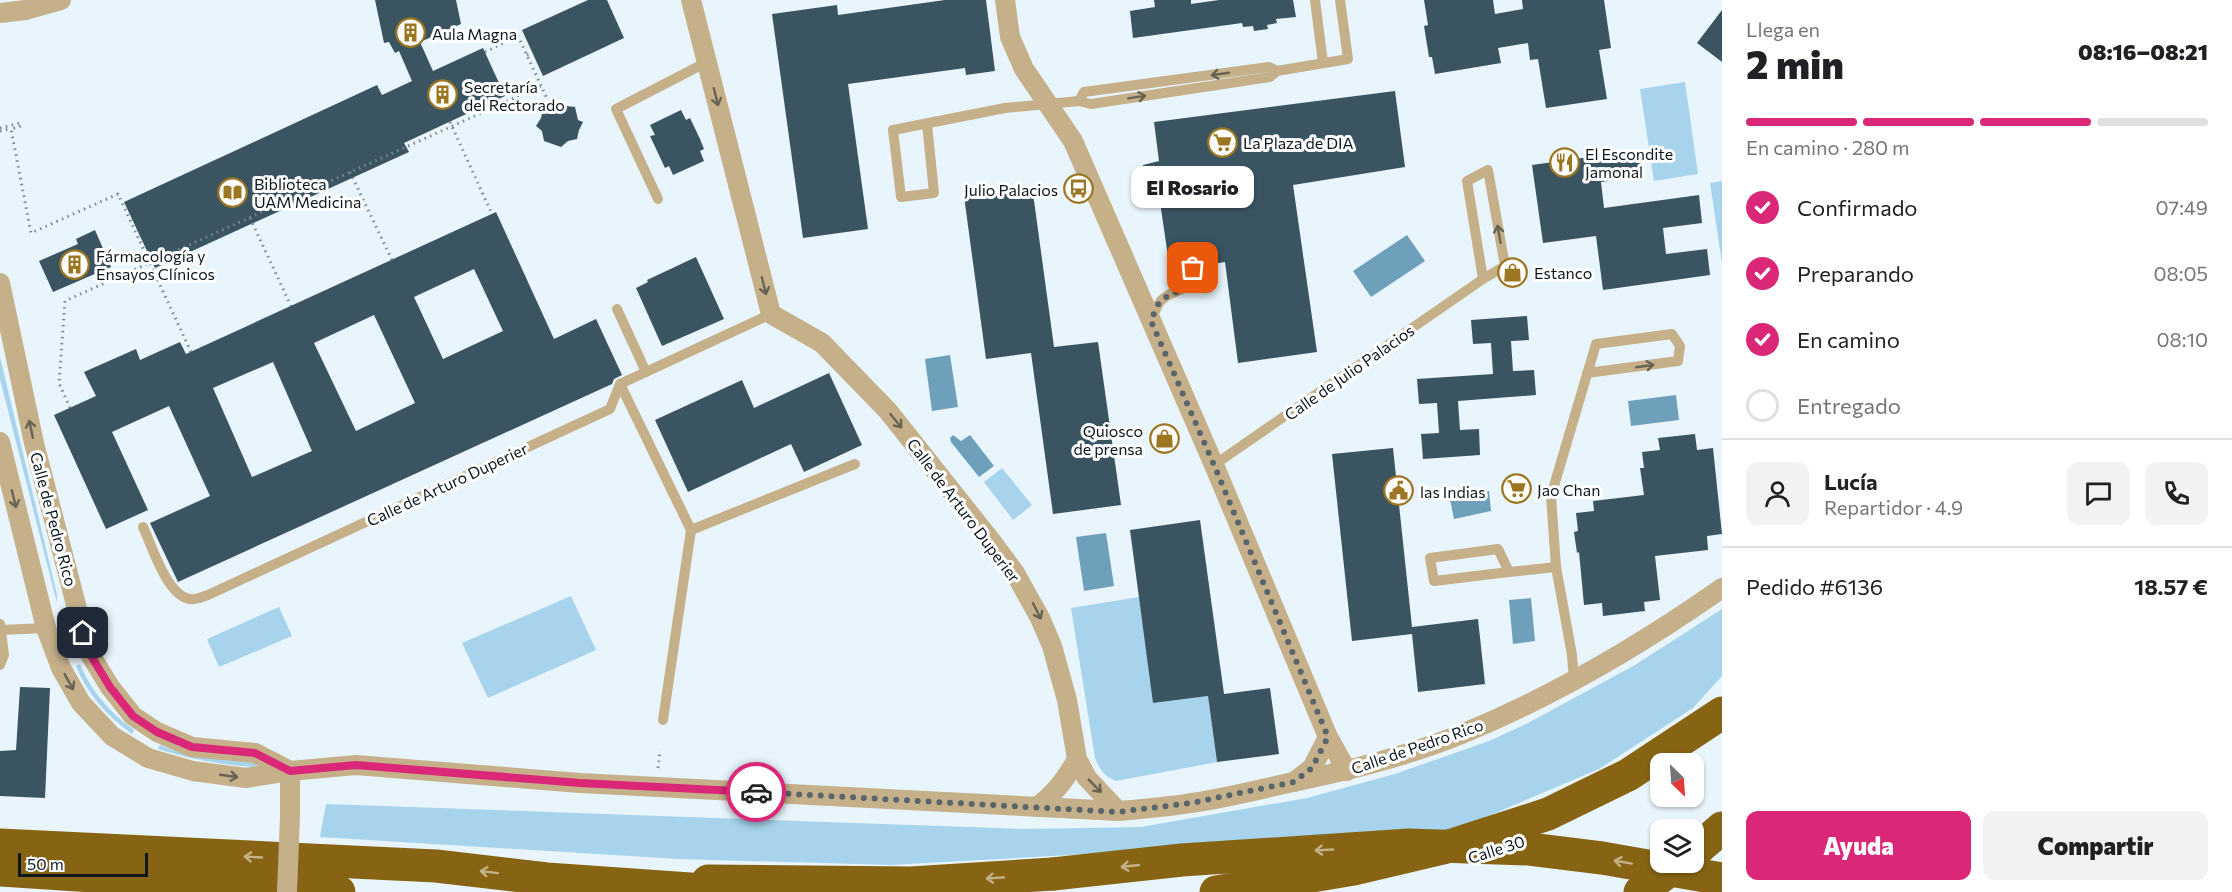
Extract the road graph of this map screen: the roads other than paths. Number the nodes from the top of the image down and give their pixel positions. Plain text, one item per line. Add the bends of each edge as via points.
1 (61, 0) edge
2 (691, 0) edge
3 (1005, 0) edge
4 (1315, 0) edge
5 (1340, 0) edge
6 (25, 10) junction
7 (0, 13) edge
8 (0, 23) edge
9 (707, 62) junction
10 (1323, 63) junction
11 (1049, 105) junction
12 (927, 124) junction
13 (658, 199) dead end
14 (1193, 268) dead end
15 (1484, 279) junction
16 (0, 283) edge
17 (617, 309) dead end
18 (771, 314) junction
19 (1151, 321) junction
20 (646, 372) junction
21 (1587, 373) junction
22 (620, 384) junction
23 (0, 442) edge
24 (855, 464) dead end
25 (1214, 465) junction
26 (143, 527) dead end
27 (691, 530) junction
28 (1556, 567) junction
29 (1509, 572) junction
30 (1722, 588) edge
31 (1, 627) edge
32 (46, 628) junction
33 (0, 665) edge
34 (1574, 681) junction
35 (1722, 713) edge
36 (663, 720) dead end
37 (1328, 737) junction
38 (1722, 737) edge
39 (1697, 753) edge
40 (1077, 759) junction
41 (290, 771) junction
42 (1347, 771) junction
43 (1650, 781) edge
44 (1294, 782) junction
45 (1037, 807) junction
46 (1118, 812) junction
47 (1722, 828) edge
48 (67, 836) dead end
49 (1704, 843) edge
50 (0, 845) edge
51 (156, 851) junction
52 (0, 870) edge
53 (1666, 873) edge
54 (547, 879) junction
55 (1722, 879) edge
56 (286, 892) edge
57 (339, 892) edge
58 (733, 892) edge
59 (1216, 892) edge
60 (1321, 892) edge
61 (1640, 892) edge

1 - 6 street
2 - 9 street
3 - 11 street via 1010,37 1024,69
4 - 10 lane
5 - 10 lane via 1348,59
6 - 7 street
6 - 8 street
9 - 13 lane via 616,109
9 -> 18 street
10 - 11 lane via 1277,71 1270,77 1091,104 1079,101
11 - 12 lane via 1005,108
11 - 19 street via 1073,141
12 - 12 lane via 934,193 901,197 893,130
14 - 19 lane via 1191,281 1161,300
15 -> 15 lane, Calle de Julio Palacios via 1505,266 1488,170 1467,181
15 - 25 lane, Calle de Julio Palacios
41 -> 16 street, Calle de Pedro Rico via 255,753 192,747 157,732 133,716 88,651 34,443
17 - 20 lane
18 - 20 lane
18 -> 40 street, Calle de Arturo Duperier via 822,343 888,411 1015,573 1052,646
19 - 25 street
20 - 22 lane
21 -> 21 lane via 1678,361 1680,346 1672,334 1596,344
21 - 28 lane via 1551,496
22 - 26 lane, Calle de Arturo Duperier via 610,409 193,600 182,597 171,587
22 - 27 lane
23 -> 32 street, Calle de Pedro Rico
24 - 27 lane
25 - 37 street
27 - 36 lane
28 - 29 lane
28 - 34 lane
29 - 29 lane via 1434,581 1430,558 1498,549
30 - 34 street, Calle de Pedro Rico via 1680,618
31 - 32 lane
31 - 33 lane via 4,655
32 -> 41 street, Calle de Pedro Rico via 61,668 81,703 112,736 148,758 193,771 246,778
34 - 42 street, Calle de Pedro Rico via 1464,733
35 - 59 highway via 1628,775 1548,814 1443,848 1354,869
37 - 42 street
37 - 44 street via 1312,768
38 - 39 highway
40 - 45 street via 1065,780
40 -> 46 street, Calle de Arturo Duperier via 1087,778
41 - 45 street, Calle de Pedro Rico via 356,765 580,783
41 - 56 street, bridge
42 - 44 street, Calle de Pedro Rico
43 - 60 highway, Calle 30 via 1605,806 1524,840 1405,876
44 - 46 street, Calle de Pedro Rico via 1191,803
45 - 46 street, Calle de Pedro Rico
47 - 49 highway
48 - 51 lane
50 - 51 highway
54 -> 51 highway via 436,866
52 - 57 highway
53 - 61 highway
55 -> 54 highway, bridge via 1530,849 1409,845 911,883
54 - 58 highway

